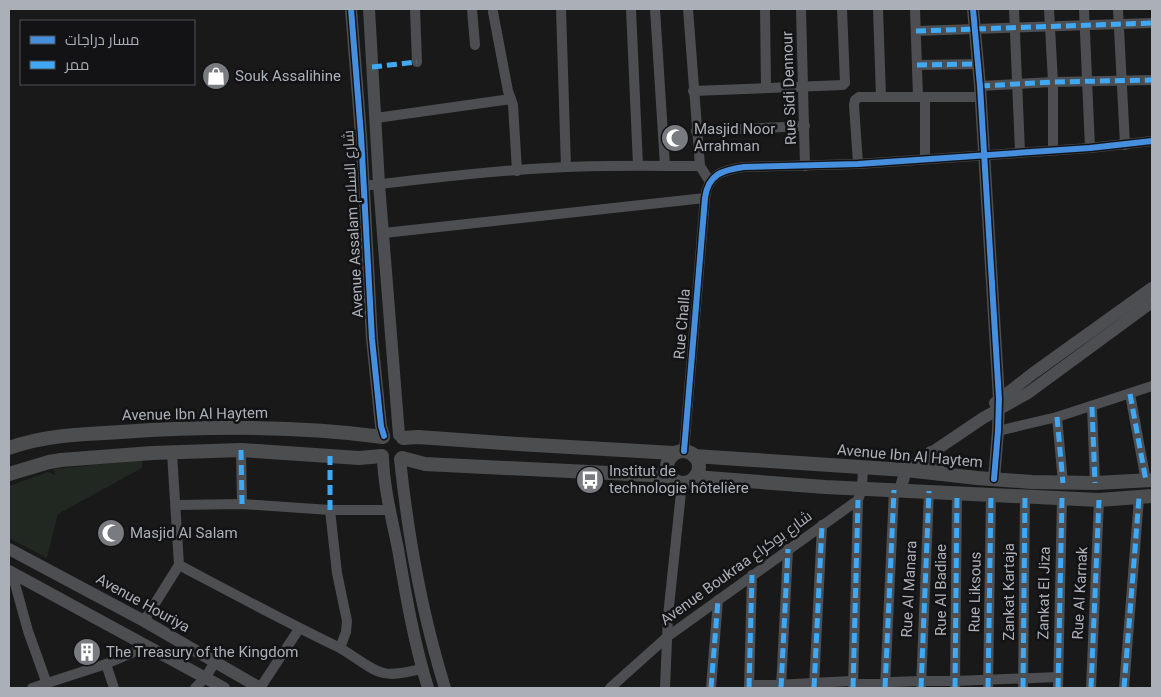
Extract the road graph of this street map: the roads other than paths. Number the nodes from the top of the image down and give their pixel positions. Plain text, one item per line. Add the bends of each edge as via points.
1 (350, 9) edge
2 (370, 9) edge
3 (415, 9) edge
4 (472, 9) edge
5 (561, 9) edge
6 (631, 9) edge
7 (655, 9) edge
8 (688, 9) edge
9 (765, 9) edge
10 (802, 9) edge
11 (842, 9) edge
12 (878, 9) edge
13 (915, 9) edge
14 (973, 9) edge
15 (1014, 9) edge
16 (1049, 9) edge
17 (1084, 9) edge
18 (1118, 9) edge
19 (493, 12) dead end
20 (1152, 23) edge
21 (1119, 24) junction
22 (1085, 26) junction
23 (1050, 27) junction
24 (975, 29) junction
25 (1015, 29) junction
26 (916, 31) junction
27 (475, 45) dead end
28 (417, 62) dead end
29 (978, 64) junction
30 (917, 65) junction
31 (1121, 80) junction
32 (1152, 80) edge
33 (1087, 81) junction
34 (1052, 82) junction
35 (1017, 85) junction
36 (804, 87) junction
37 (766, 88) junction
38 (693, 91) junction
39 (980, 92) junction
40 (881, 96) junction
41 (921, 97) junction
42 (511, 100) junction
43 (376, 118) junction
44 (805, 126) junction
45 (696, 131) junction
46 (1152, 141) edge
47 (1125, 145) junction
48 (1090, 148) junction
49 (1053, 150) junction
50 (1020, 152) junction
51 (984, 156) junction
52 (925, 159) junction
53 (858, 164) junction
54 (638, 165) junction
55 (665, 166) junction
56 (700, 166) junction
57 (806, 166) junction
58 (566, 167) junction
59 (517, 171) junction
60 (710, 182) junction
61 (379, 184) junction
62 (363, 186) junction
63 (705, 198) junction
64 (384, 234) junction
65 (1152, 288) edge
66 (1152, 302) edge
67 (1152, 386) edge
68 (1130, 394) junction
69 (999, 405) junction
70 (1092, 407) junction
71 (1057, 417) junction
72 (998, 431) junction
73 (401, 436) junction
74 (383, 437) junction
75 (9, 448) edge
76 (241, 450) junction
77 (172, 453) junction
78 (932, 453) junction
79 (684, 454) junction
80 (383, 457) junction
81 (401, 458) junction
82 (863, 467) junction
83 (906, 470) junction
84 (940, 473) junction
85 (9, 474) edge
86 (695, 477) junction
87 (994, 479) junction
88 (676, 480) junction
89 (1149, 480) edge
90 (1063, 482) junction
91 (1096, 483) junction
92 (897, 490) junction
93 (929, 491) junction
94 (957, 493) junction
95 (860, 494) junction
96 (991, 495) junction
97 (1025, 496) junction
98 (1146, 497) edge
99 (1062, 498) junction
100 (1099, 500) junction
101 (242, 504) junction
102 (176, 505) junction
103 (330, 510) junction
104 (390, 510) junction
105 (822, 525) junction
106 (9, 549) edge
107 (788, 549) junction
108 (179, 565) junction
109 (10, 572) edge
110 (752, 575) junction
111 (718, 600) junction
112 (144, 621) junction
113 (299, 629) junction
114 (667, 638) junction
115 (148, 646) junction
116 (340, 648) junction
117 (215, 662) junction
118 (106, 664) junction
119 (422, 669) junction
120 (205, 678) junction
121 (1023, 683) edge
122 (1058, 683) edge
123 (47, 684) junction
124 (853, 684) edge
125 (921, 684) edge
126 (988, 684) edge
127 (814, 685) edge
128 (955, 685) edge
129 (885, 686) edge
130 (749, 687) edge
131 (782, 687) edge
132 (32, 688) edge
133 (114, 688) edge
134 (195, 688) edge
135 (224, 688) edge
136 (260, 688) edge
137 (428, 688) edge
138 (444, 688) edge
139 (610, 688) edge
140 (665, 688) edge
141 (711, 688) edge
142 (1091, 688) edge
143 (1124, 688) edge

1 - 62 street, Avenue Assalam شارع السلام
2 - 43 street, Avenue Assalam شارع السلام
3 - 28 street
4 - 27 street
5 - 58 street
6 - 54 street
7 - 55 street
8 - 38 street
9 - 37 street
10 - 36 street, Rue Sidi Dennour
11 - 36 street via 845,83 842,86
12 - 40 street
13 - 26 street
14 - 24 street
15 - 25 street
16 - 23 street
17 - 22 street
18 - 21 street
19 - 42 street
20 - 21 street
21 - 22 street
21 - 31 street
22 - 23 street
22 - 33 street
23 - 25 street
23 - 34 street
24 - 25 street
24 - 26 street
24 - 29 street
25 - 35 street
26 - 30 street
29 - 30 street
29 - 39 street
30 - 41 street
31 - 32 street
31 - 33 street
31 - 47 street
33 - 34 street
33 - 48 street
34 - 35 street
34 - 49 street
35 - 39 street
35 - 50 street
36 - 37 street
36 - 44 street, Rue Sidi Dennour
37 - 38 street
38 - 45 street
39 - 41 street
39 - 51 street
40 - 41 street
40 - 53 street via 855,100
41 - 52 street
42 - 43 street
42 - 59 street
43 - 61 street, Avenue Assalam شارع السلام
44 - 45 street
44 - 57 street, Rue Sidi Dennour
45 - 56 street
46 - 47 street
47 - 48 street
48 - 49 street
49 - 50 street
50 - 51 street
51 - 52 street
51 - 69 street
52 - 53 street
53 - 57 street
54 - 55 street
54 - 58 street
55 - 56 street
56 - 60 street
57 - 60 street via 726,170
58 - 59 street
59 - 61 street
60 - 63 street, Rue Challa
61 - 62 street
61 - 64 street, Avenue Assalam شارع السلام
62 - 74 street, Avenue Assalam شارع السلام via 372,339
63 - 64 street
63 - 79 street, Rue Challa
64 - 73 street, Avenue Assalam شارع السلام
65 - 69 street
66 - 69 street via 1028,393
67 - 68 street
68 - 70 street
68 - 89 street
69 - 72 street
69 - 78 street
70 - 71 street
70 - 91 street
71 - 72 street
71 - 90 street
72 - 87 street
73 - 74 main road via 391,433
73 - 79 main road, Avenue Ibn Al Haytem
73 - 81 main road via 407,448
74 - 75 main road, Avenue Ibn Al Haytem via 230,427 70,435
74 - 80 main road via 379,443
76 - 77 main road
76 - 80 main road
76 - 101 street
77 - 85 main road via 62,460
77 - 102 street
78 - 83 street
78 - 84 main road via 931,460
79 - 82 main road, Avenue Ibn Al Haytem
79 - 86 main road via 697,460 699,469
79 - 88 main road via 667,464 667,470
80 - 81 main road via 391,461
80 - 104 street
81 - 88 main road via 425,464
81 - 138 street via 412,550
82 - 83 main road, Avenue Ibn Al Haytem
82 - 95 street
83 - 84 main road, Avenue Ibn Al Haytem
83 - 92 street
84 - 87 main road, Avenue Ibn Al Haytem
86 - 88 main road via 687,483
86 - 95 main road
87 - 90 main road, Avenue Ibn Al Haytem
88 - 114 street
89 - 91 main road, Avenue Ibn Al Haytem
90 - 91 main road, Avenue Ibn Al Haytem
92 - 93 main road
92 - 95 main road
92 - 129 street
93 - 94 main road
93 - 125 street, Rue Al Manara
94 - 96 main road
94 - 128 street, Rue Al Badiae
95 - 105 street, Avenue Boukraa شارع بوكراع
95 - 124 street
96 - 97 main road
96 - 126 street, Rue Liksous
97 - 99 main road
97 - 121 street, Zankat Kartaja
98 - 100 main road
98 - 143 street
99 - 100 main road
99 - 122 street, Zankat El Jiza
100 - 142 street, Rue Al Karnak
101 - 102 street
101 - 103 street
102 - 108 street
103 - 104 street
103 - 116 street via 337,574 347,621
104 - 119 street
105 - 107 street, Avenue Boukraa شارع بوكراع
105 - 127 street
106 - 112 street, Avenue Houriya
107 - 110 street, Avenue Boukraa شارع بوكراع
107 - 131 street
108 - 112 street
108 - 113 street
109 - 115 street
109 - 123 street
110 - 111 street, Avenue Boukraa شارع بوكراع
110 - 130 street
111 - 114 street, Avenue Boukraa شارع بوكراع
111 - 141 street
112 - 117 street, Avenue Houriya
113 - 116 street
113 - 136 street
114 - 139 street, Avenue Boukraa شارع بوكراع
114 - 140 street
115 - 118 street
115 - 120 street
116 - 119 street via 385,673
117 - 120 street
117 - 136 street, Avenue Houriya
118 - 123 street
118 - 133 street
119 - 137 street
120 - 134 street
120 - 135 street
121 - 122 street
121 - 126 street
123 - 132 street
124 - 127 street
124 - 129 street
125 - 128 street
125 - 129 street via 892,682
126 - 128 street
127 - 131 street
130 - 131 street

